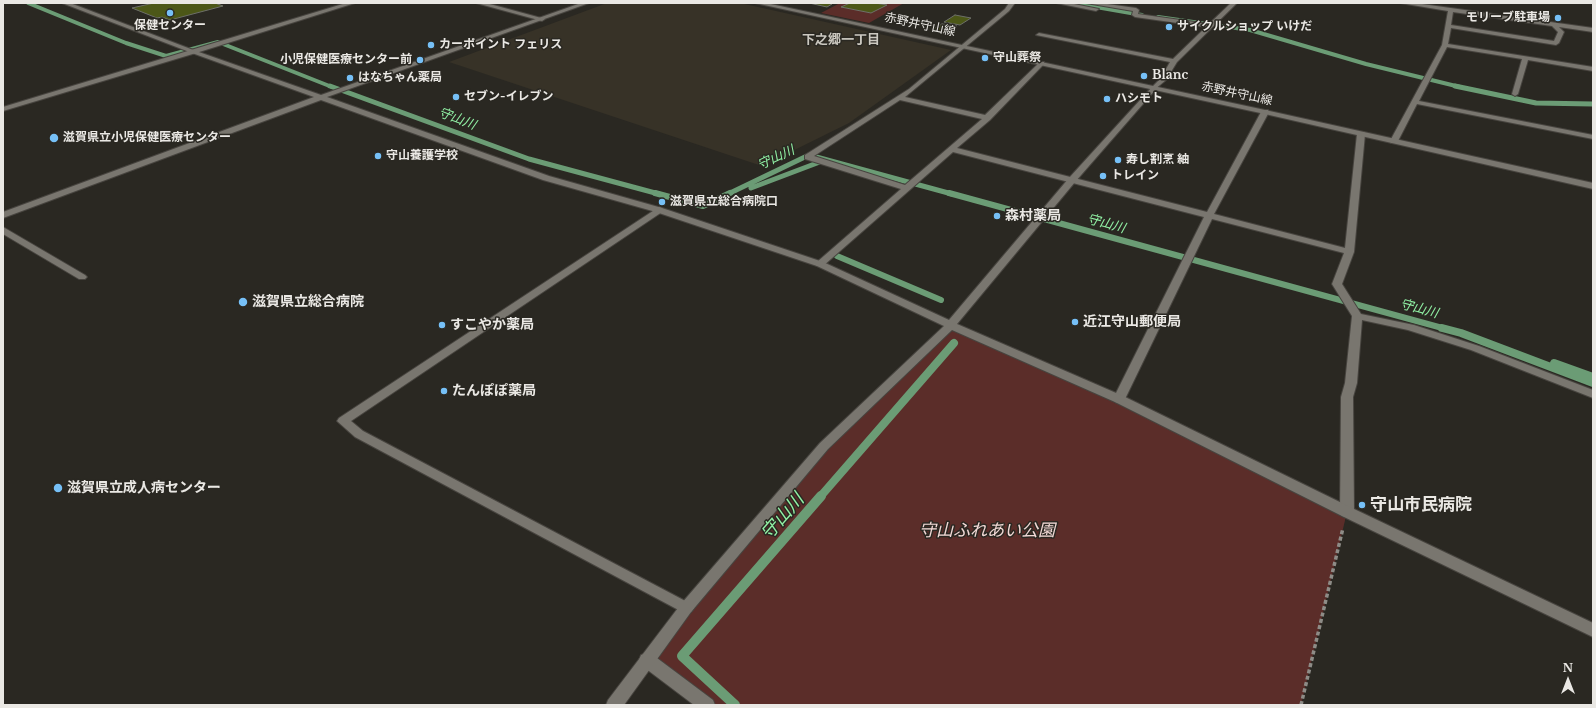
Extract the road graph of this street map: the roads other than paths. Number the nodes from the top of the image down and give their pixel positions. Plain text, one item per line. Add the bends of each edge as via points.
1 (65, 3) edge
2 (352, 3) edge
3 (479, 3) edge
4 (586, 3) edge
5 (758, 3) edge
6 (1012, 3) edge
7 (1059, 3) edge
8 (1234, 3) edge
9 (1403, 3) edge
10 (1087, 4) edge
11 (1451, 10) junction
12 (542, 19) junction
13 (1554, 25) junction
14 (1209, 26) junction
15 (1448, 26) junction
16 (1593, 30) edge
17 (1040, 34) dead end
18 (1445, 45) junction
19 (962, 46) junction
20 (194, 52) junction
21 (1526, 58) junction
22 (1174, 61) junction
23 (1042, 64) junction
24 (1593, 69) edge
25 (1154, 88) junction
26 (1515, 94) dead end
27 (322, 97) junction
28 (899, 98) junction
29 (1415, 102) junction
30 (3, 109) edge
31 (1265, 112) junction
32 (986, 118) junction
33 (1361, 134) junction
34 (1593, 137) edge
35 (1394, 141) junction
36 (952, 149) junction
37 (1072, 180) junction
38 (1593, 186) edge
39 (906, 188) junction
40 (659, 210) junction
41 (3, 215) edge
42 (1209, 216) junction
43 (3, 230) edge
44 (1349, 252) junction
45 (820, 264) junction
46 (82, 277) dead end
47 (1357, 316) junction
48 (951, 325) junction
49 (1593, 394) edge
50 (1119, 399) junction
51 (1347, 512) junction
52 (686, 608) junction
53 (1593, 630) edge
54 (647, 660) junction
55 (614, 705) edge
56 (707, 705) edge

1 - 20 street
2 - 20 street
3 - 12 street
4 - 12 street
5 - 19 street, 赤野井守山線
6 - 19 street via 1007,10
7 - 10 street
8 - 14 street
9 - 11 street
10 - 14 street via 1136,10 1135,15
11 - 13 street
11 - 15 street
12 - 27 street
13 - 15 street via 1561,32 1556,42
13 - 16 street
14 - 22 street
15 - 18 street
17 - 22 street
18 - 21 street
18 - 29 street
19 - 23 street, 赤野井守山線
19 - 28 street
20 - 27 street
20 - 30 street
21 - 24 street
21 - 26 street
22 - 25 street via 1164,79
23 - 25 street, 赤野井守山線
23 - 32 street
25 - 31 street, 赤野井守山線
25 - 37 street
27 - 40 street via 546,178
27 - 41 street
28 - 32 street
28 - 39 street via 808,157
29 - 34 street
29 - 35 street
31 - 33 street, 赤野井守山線
31 - 42 street
32 - 36 street
33 - 35 street, 赤野井守山線
33 - 44 street
35 - 38 street, 赤野井守山線
36 - 37 street
36 - 39 street
37 - 42 street
37 - 48 street
39 - 45 street
40 - 45 street
40 - 52 street via 343,421 359,434
42 - 44 street
42 - 50 street
43 - 46 street
44 - 47 street via 1337,284
45 - 48 street
47 - 49 street via 1410,327 1468,346
47 - 51 street via 1351,383 1347,398
48 - 50 street
48 - 52 street via 824,446
50 - 51 street
51 - 53 street
52 - 54 street
54 - 55 street
54 - 56 street

